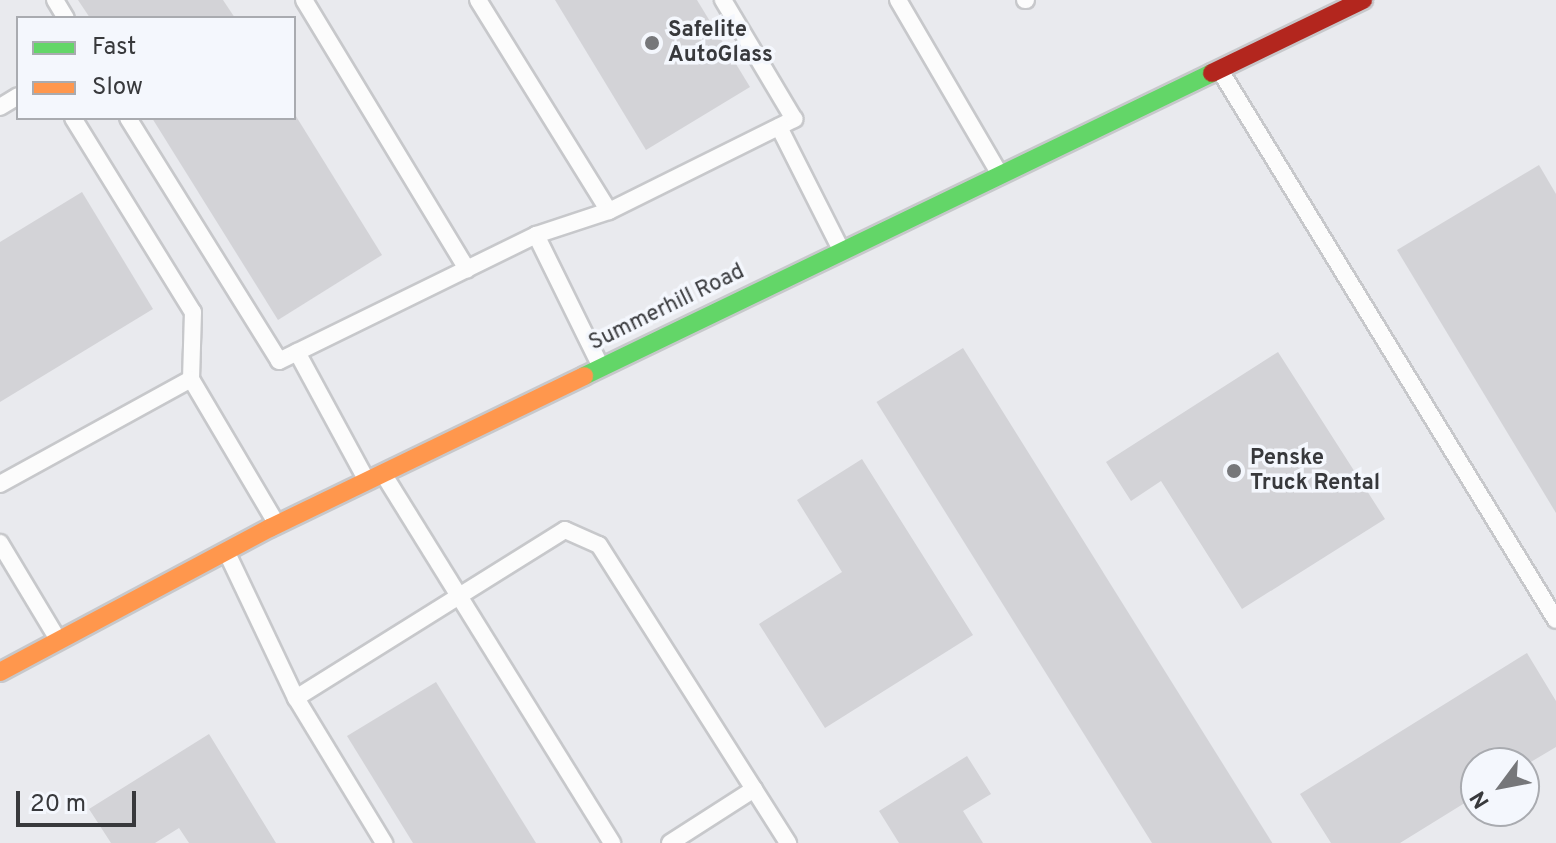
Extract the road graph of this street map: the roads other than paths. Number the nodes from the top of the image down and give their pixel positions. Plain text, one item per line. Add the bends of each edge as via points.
1 (304, 0) edge
2 (478, 0) edge
3 (723, 0) edge
4 (898, 0) edge
5 (1363, 0) edge
6 (1218, 67) junction
7 (74, 120) edge
8 (129, 120) edge
9 (779, 127) junction
10 (999, 173) junction
11 (609, 211) junction
12 (536, 235) junction
13 (841, 250) junction
14 (467, 269) junction
15 (297, 352) junction
16 (601, 367) junction
17 (191, 379) junction
18 (375, 477) junction
19 (0, 484) edge
20 (277, 525) junction
21 (0, 543) edge
22 (227, 551) junction
23 (461, 594) junction
24 (1556, 620) edge
25 (59, 641) junction
26 (0, 672) edge
27 (296, 698) junction
28 (754, 789) junction
29 (384, 843) edge
30 (612, 843) edge
31 (670, 843) edge
32 (788, 843) edge

1 - 14 lane
2 - 11 lane
3 - 9 lane via 794,119
4 - 10 lane
5 - 6 main road, Summerhill Road
6 - 10 main road, Summerhill Road
6 - 24 lane
7 - 17 lane via 193,312
8 - 15 lane via 279,361
9 - 11 lane
9 - 13 lane
10 - 13 main road, Summerhill Road
11 - 12 lane
12 - 14 lane
12 - 16 lane
13 - 16 main road, Summerhill Road
14 - 15 lane
15 - 18 lane
16 - 18 main road, Summerhill Road
17 - 19 lane
17 - 20 lane
18 - 20 main road, Summerhill Road
18 - 23 lane
20 - 22 main road, Summerhill Road
21 - 25 lane
22 - 25 main road, Summerhill Road
22 - 27 lane
23 - 27 lane
23 - 28 lane via 565,530 599,545
23 - 30 lane
25 - 26 main road, Summerhill Road
27 - 29 lane
28 - 31 lane
28 - 32 lane

